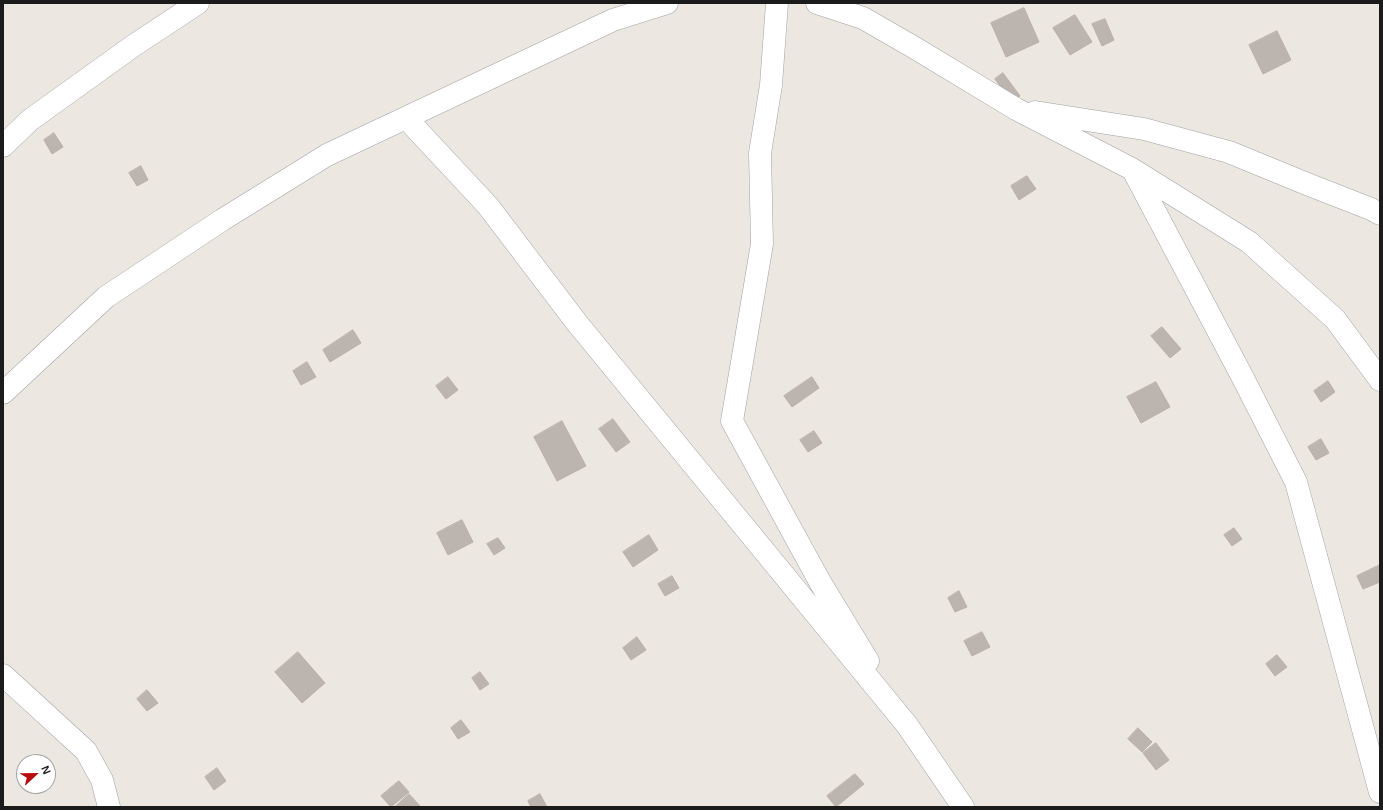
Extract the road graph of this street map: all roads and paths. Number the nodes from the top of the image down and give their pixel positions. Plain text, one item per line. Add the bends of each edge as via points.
1 (198, 3) edge
2 (667, 3) edge
3 (777, 3) edge
4 (817, 3) edge
5 (1016, 109) junction
6 (406, 118) junction
7 (3, 146) edge
8 (1132, 169) junction
9 (1380, 214) edge
10 (1380, 380) edge
11 (3, 393) edge
12 (3, 675) edge
13 (906, 725) junction
14 (1380, 792) edge
15 (109, 807) edge
16 (963, 807) edge

1 - 7 street via 101,68 30,120
2 - 6 street via 614,20
3 - 13 street via 771,85 760,153 762,244 732,421 820,582
4 - 5 street via 863,18
5 - 8 street
5 - 9 street via 1144,129 1230,152
6 - 11 street via 327,155 222,220 106,297
6 - 13 street via 488,206 577,323
8 - 10 street via 1249,242 1335,319
8 - 14 street via 1296,482
12 - 15 street via 86,751 102,780
13 - 16 street

